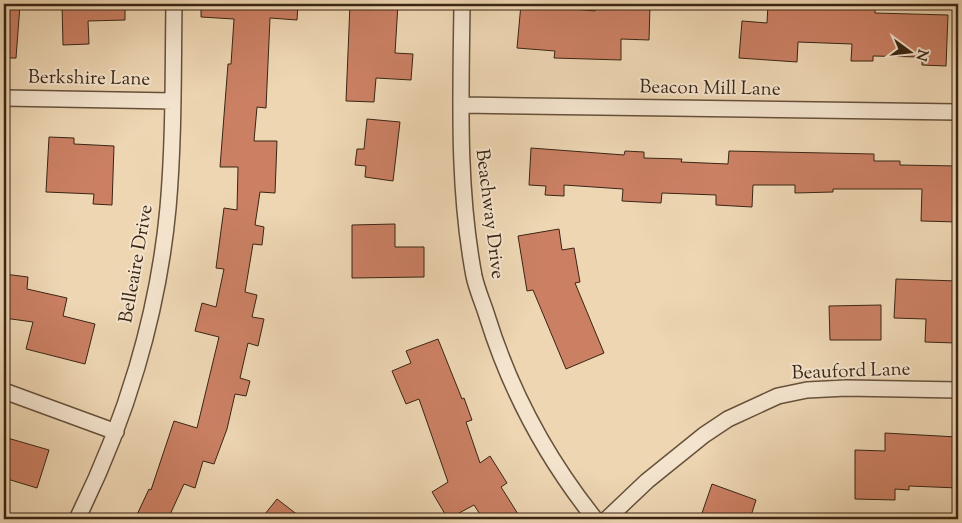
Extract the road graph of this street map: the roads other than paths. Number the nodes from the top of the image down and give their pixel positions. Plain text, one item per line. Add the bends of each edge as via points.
1 (174, 4) edge
2 (462, 4) edge
3 (4, 98) edge
4 (172, 101) junction
5 (460, 105) junction
6 (958, 112) edge
7 (958, 390) edge
8 (4, 391) edge
9 (116, 432) junction
10 (77, 519) edge
11 (596, 519) edge
12 (607, 519) edge

1 - 4 street, Belleaire Drive
2 - 5 street, Beachway Drive
3 - 4 street, Berkshire Lane
4 - 9 street, Belleaire Drive via 170,182 163,246 144,339
5 - 6 street, Beacon Mill Lane
5 - 11 street, Beachway Drive via 463,196 473,268 496,346 541,441
7 - 12 street, Beauford Lane via 846,388 807,390 778,396 728,419 704,435 647,481
8 - 9 street
9 - 10 street, Belleaire Drive

